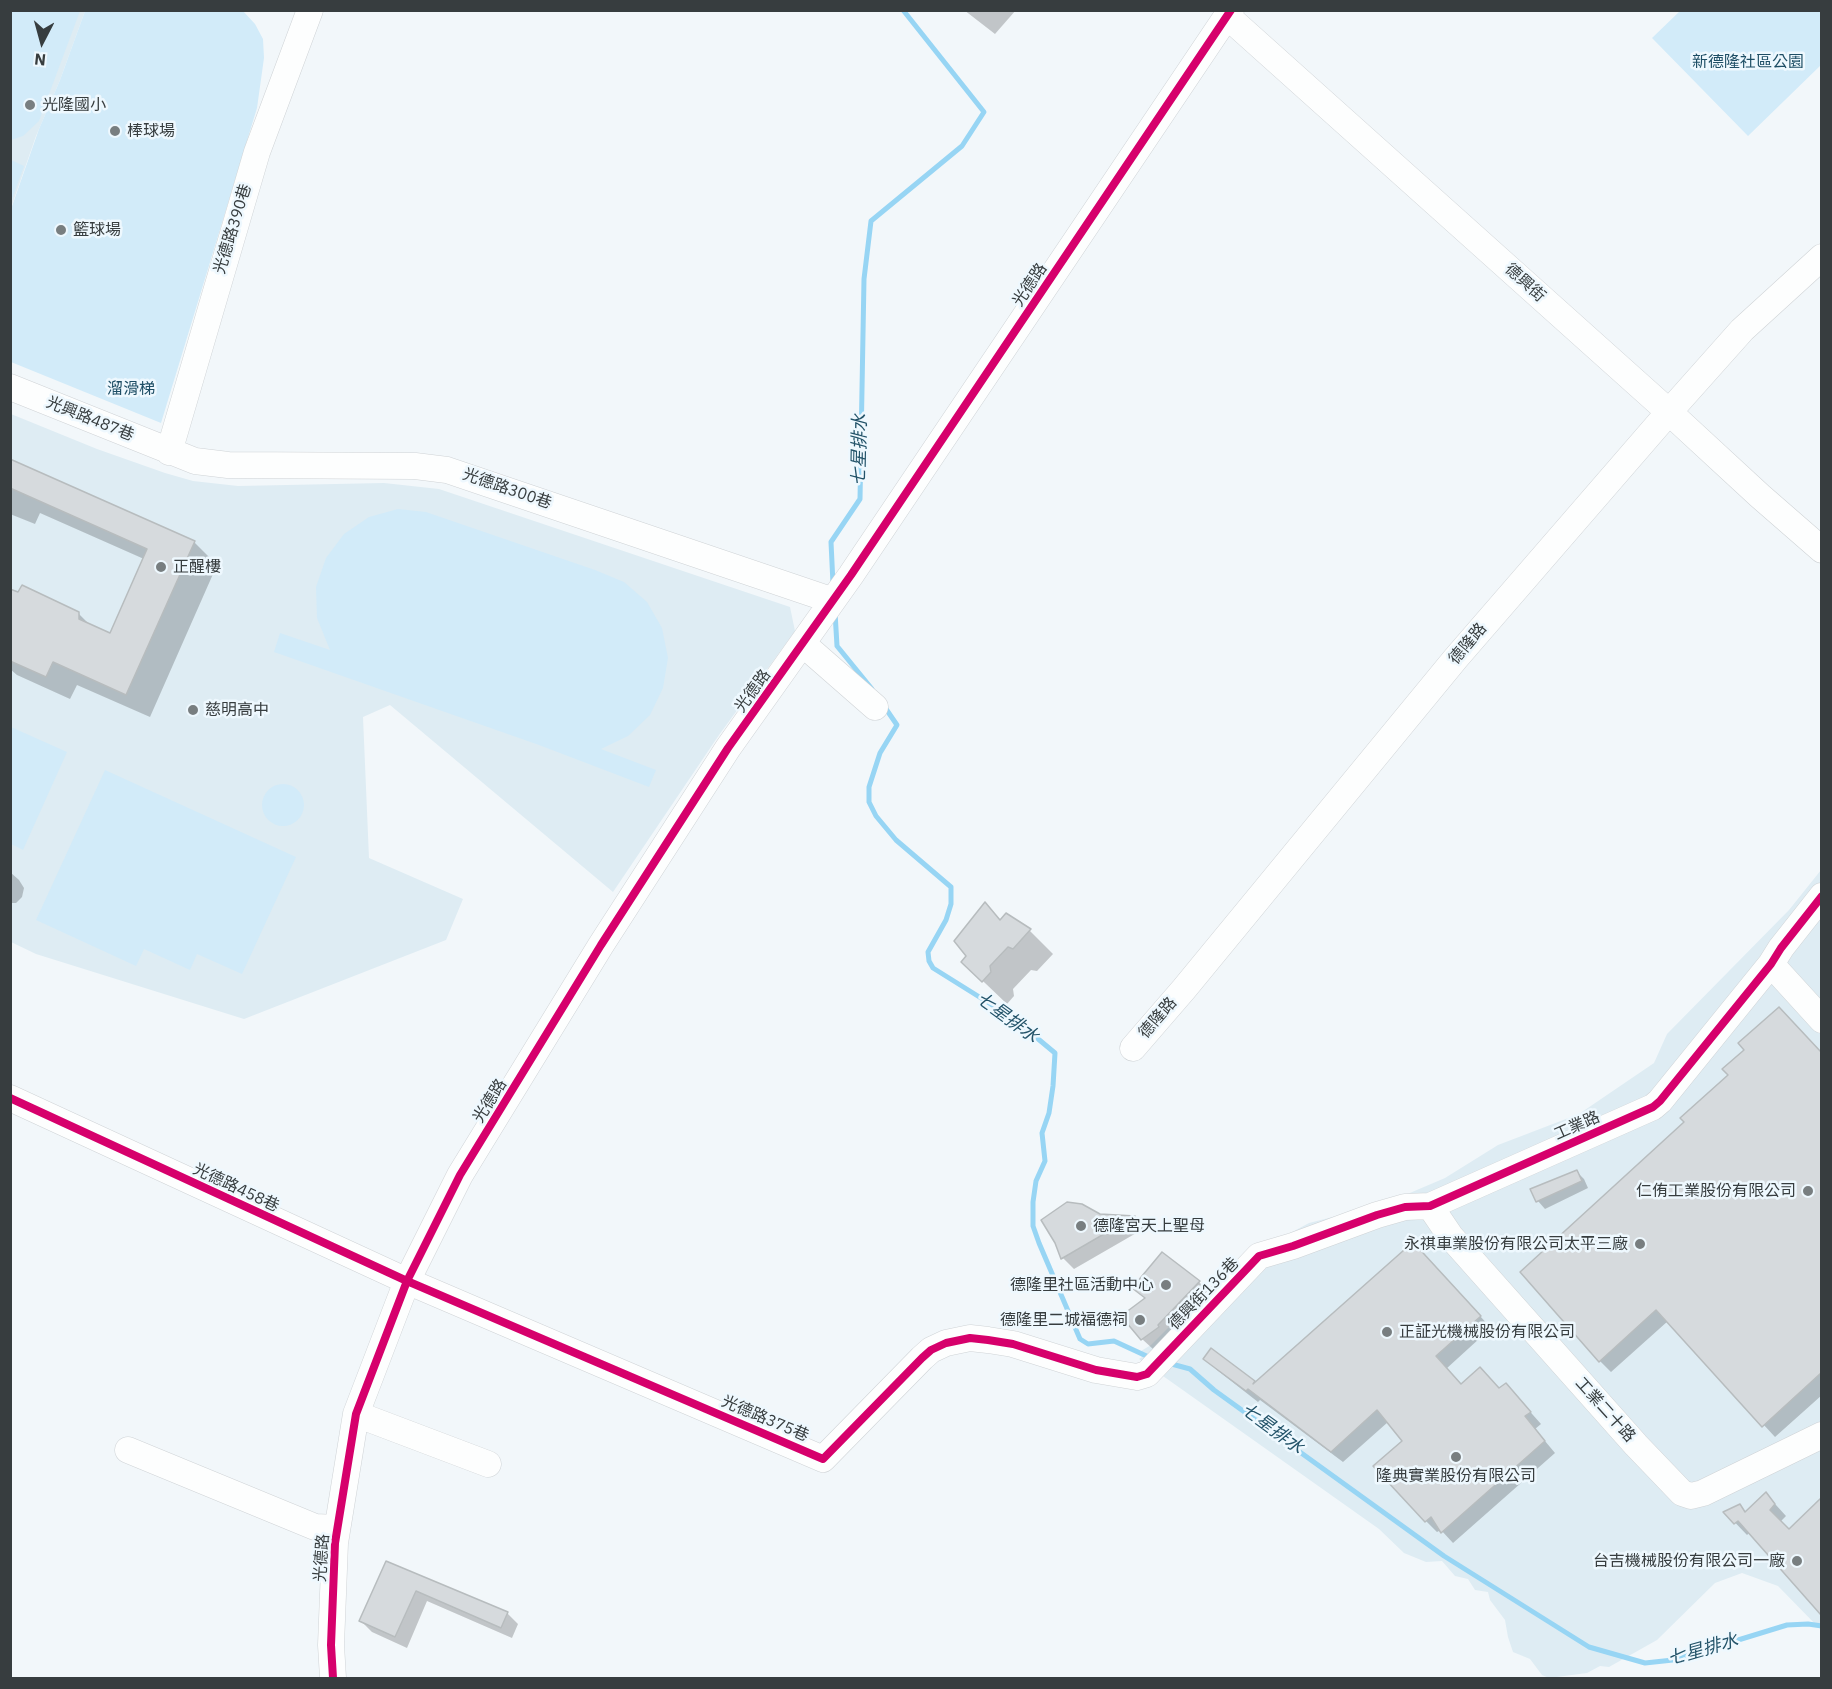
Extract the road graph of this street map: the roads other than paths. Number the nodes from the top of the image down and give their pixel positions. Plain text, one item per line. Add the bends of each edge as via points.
1 (310, 10) edge
2 (1229, 13) edge
3 (1821, 257) edge
4 (10, 387) edge
5 (1668, 412) junction
6 (169, 452) junction
7 (1821, 550) edge
8 (831, 600) junction
9 (804, 644) junction
10 (875, 707) dead end
11 (1821, 896) edge
12 (1772, 964) junction
13 (1821, 1020) edge
14 (1133, 1048) dead end
15 (10, 1098) edge
16 (1430, 1206) junction
17 (1259, 1256) joint
18 (407, 1281) junction
19 (1162, 1359) joint
20 (356, 1414) junction
21 (1821, 1435) edge
22 (128, 1450) dead end
23 (488, 1464) dead end
24 (337, 1528) junction
25 (333, 1678) edge

1 - 6 street, 光德路390巷 via 257,152
2 - 5 street, 德興街
2 - 8 street, 光德路
3 - 5 street, 德隆路 via 1743,330
4 - 6 street, 光興路487巷
5 - 7 street, 德興街
5 - 14 street, 德隆路 via 1456,658
6 - 8 street, 光德路300巷 via 195,461 228,465 415,466 447,470
8 - 9 street, 光德路
9 - 10 street
9 - 18 street, 光德路 via 729,748 601,945 460,1174
11 - 12 street, 工業路
12 - 13 street
12 - 16 street, 工業路 via 1653,1107
15 - 18 street, 光德路458巷
16 - 17 street, 工業路 via 1405,1207 1377,1215
16 - 21 street, 工業二十路 via 1451,1238 1682,1493 1702,1493
17 - 19 street, 德興街136巷
18 - 19 street, 光德路375巷 via 823,1459 922,1358 955,1340 970,1338 1013,1344 1096,1370 1137,1377
18 - 20 street, 光德路
20 - 23 street
20 - 24 street, 光德路
22 - 24 street via 315,1527
24 - 25 street, 光德路

